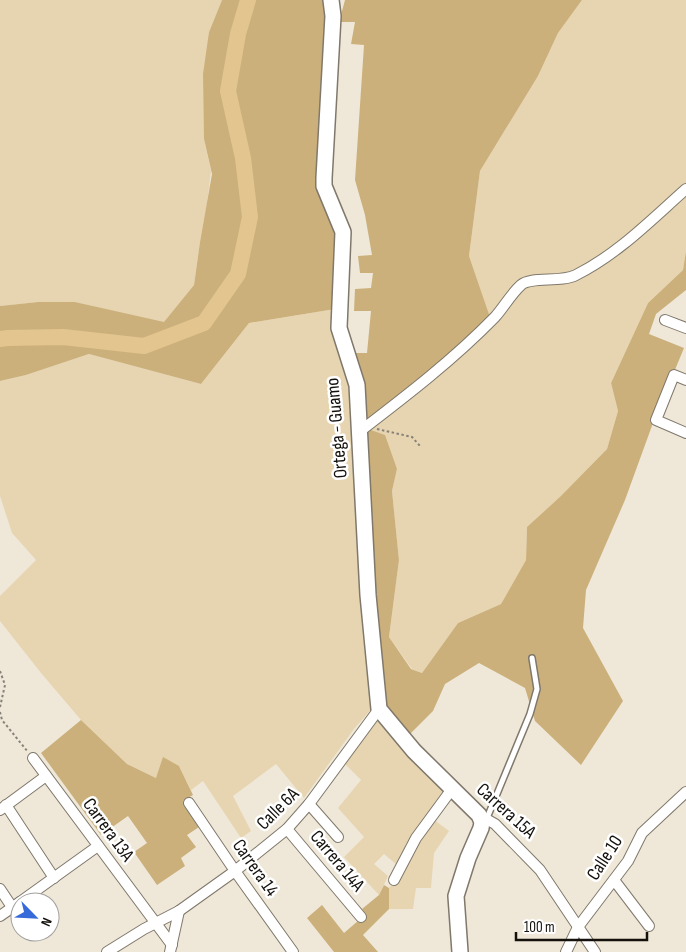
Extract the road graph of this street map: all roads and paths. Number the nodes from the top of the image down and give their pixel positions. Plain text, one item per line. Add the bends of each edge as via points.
1 (332, 0) edge
2 (686, 188) edge
3 (665, 320) dead end
4 (686, 328) edge
5 (686, 380) edge
6 (362, 430) junction
7 (686, 432) edge
8 (420, 446) dead end
9 (532, 658) dead end
10 (0, 671) edge
11 (0, 707) edge
12 (378, 709) junction
13 (0, 712) edge
14 (33, 758) joint
15 (46, 776) junction
16 (452, 789) junction
17 (686, 792) edge
18 (189, 802) dead end
19 (309, 804) junction
20 (3, 808) edge
21 (483, 816) junction
22 (286, 829) junction
23 (338, 837) dead end
24 (98, 846) junction
25 (235, 871) junction
26 (54, 878) junction
27 (394, 880) dead end
28 (614, 880) junction
29 (0, 889) edge
30 (34, 892) edge
31 (10, 898) edge
32 (179, 911) junction
33 (361, 917) dead end
34 (155, 923) junction
35 (649, 926) dead end
36 (578, 927) junction
37 (171, 948) edge
38 (107, 952) edge
39 (293, 952) edge
40 (460, 952) edge
41 (566, 952) edge
42 (595, 952) edge

1 - 6 street, Ortega - Guamo via 324,186 343,232 339,328 356,379
2 - 6 street via 614,253 575,276 528,281 521,285 495,317 430,378
3 - 4 street
5 - 7 street via 674,375 656,420
6 - 8 path via 412,437
6 - 12 street, Ortega - Guamo via 368,595
9 - 21 lane via 537,689 530,714
10 - 11 path via 5,685
12 - 16 street, Carrera 15A
12 - 19 street, Calle 6A
13 - 14 path via 2,720
14 - 15 street, Carrera 13A
15 - 20 street
15 - 24 street, Carrera 13A
16 - 21 street, Carrera 15A
16 - 27 street via 416,838
17 - 28 street, Calle 10 via 646,828
18 - 25 street, Carrera 14
19 - 22 street, Calle 6A
19 - 23 street
20 - 26 street
21 - 36 street, Carrera 15A via 496,824 540,870
21 - 40 street via 456,896
22 - 25 street, Calle 6A
22 - 33 street, Carrera 14A
24 - 26 street
24 - 34 street, Carrera 13A
25 - 32 street, Calle 6A
25 - 39 street, Carrera 14
26 - 30 street
28 - 35 street
28 - 36 street, Calle 10
29 - 31 street
32 - 34 street, Calle 6A
32 - 37 street
34 - 37 street, Carrera 13A
34 - 38 street, Calle 6A
36 - 41 street, Calle 10
36 - 42 street, Carrera 15A

